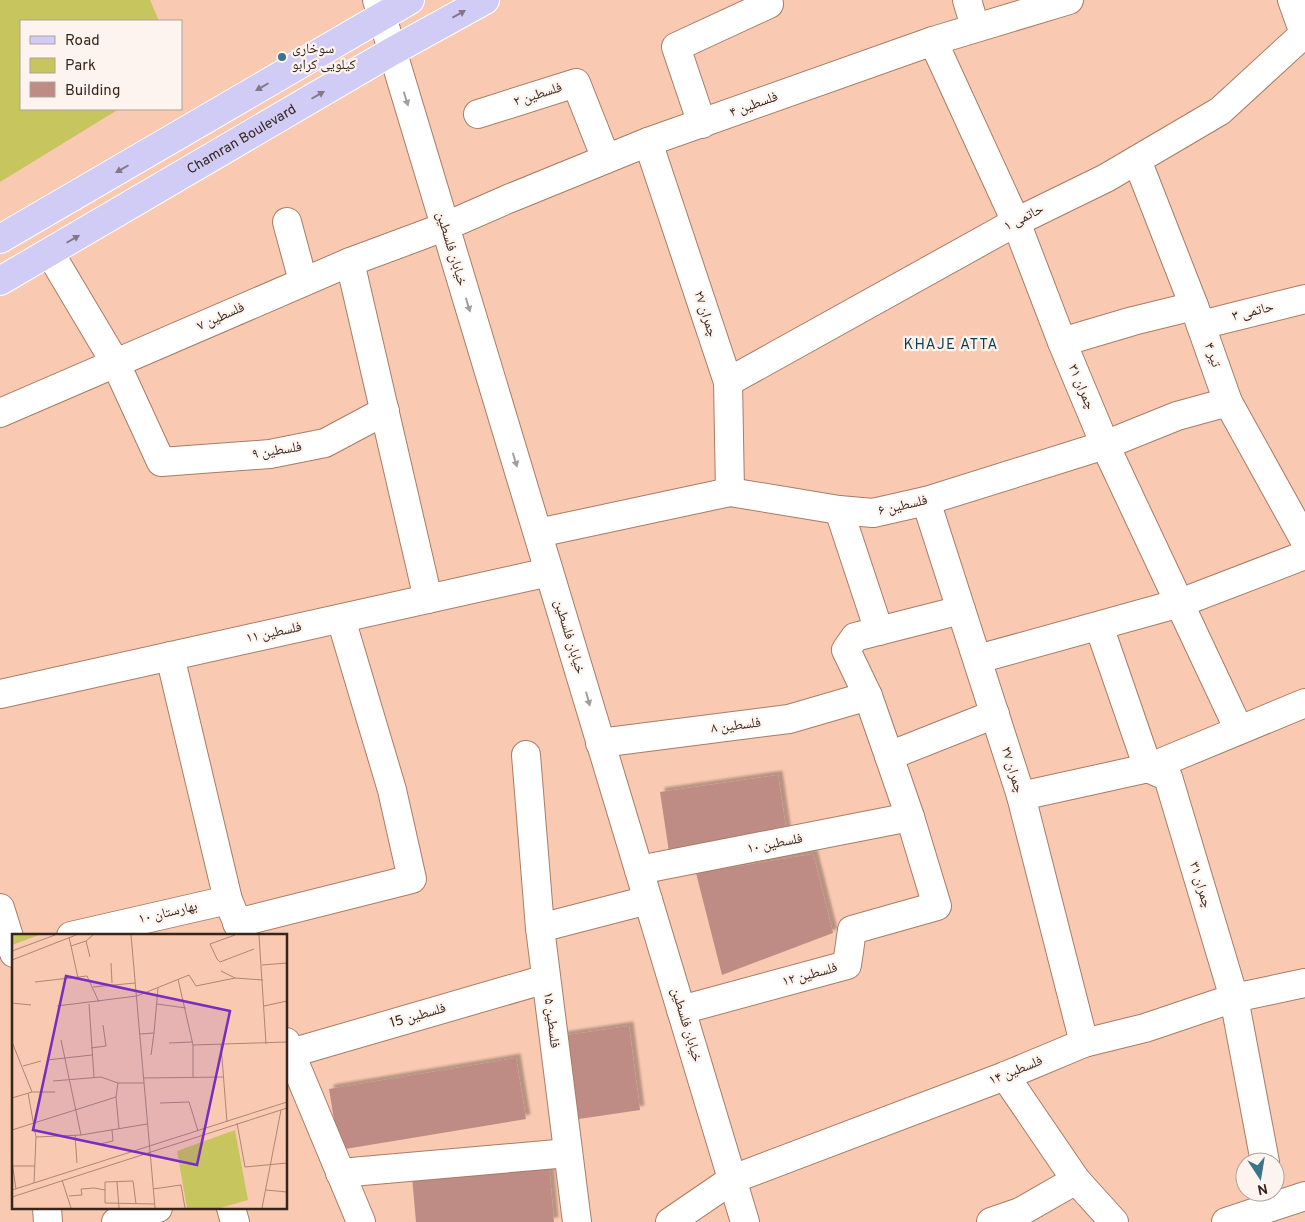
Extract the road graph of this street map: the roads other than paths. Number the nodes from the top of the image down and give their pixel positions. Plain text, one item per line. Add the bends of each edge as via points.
1 (410, 0) edge
2 (485, 0) edge
3 (967, 0) edge
4 (1069, 0) edge
5 (1292, 0) edge
6 (769, 4) dead end
7 (379, 8) edge
8 (975, 27) junction
9 (1305, 34) edge
10 (933, 41) junction
11 (391, 52) junction
12 (478, 114) dead end
13 (702, 124) junction
14 (648, 142) junction
15 (606, 159) junction
16 (1137, 160) junction
17 (287, 222) dead end
18 (1016, 222) junction
19 (444, 227) junction
20 (0, 240) edge
21 (50, 253) junction
22 (350, 262) junction
23 (0, 281) edge
24 (303, 281) junction
25 (1305, 299) edge
26 (1198, 315) junction
27 (1062, 342) junction
28 (116, 364) junction
29 (728, 382) junction
30 (1228, 402) junction
31 (385, 412) junction
32 (0, 413) edge
33 (1105, 445) junction
34 (730, 492) junction
35 (926, 501) junction
36 (839, 510) junction
37 (538, 533) junction
38 (1305, 541) edge
39 (1305, 555) edge
40 (549, 572) junction
41 (428, 599) junction
42 (1180, 603) junction
43 (961, 610) junction
44 (341, 619) junction
45 (1099, 626) junction
46 (879, 632) junction
47 (170, 656) junction
48 (978, 659) junction
49 (0, 694) edge
50 (868, 696) junction
51 (1305, 703) edge
52 (995, 714) junction
53 (1239, 730) junction
54 (600, 743) junction
55 (526, 755) dead end
56 (888, 756) junction
57 (1148, 768) junction
58 (1021, 796) junction
59 (910, 817) junction
60 (639, 870) junction
61 (648, 900) junction
62 (0, 908) edge
63 (236, 920) edge
64 (540, 928) junction
65 (92, 934) edge
66 (10, 951) edge
67 (546, 979) junction
68 (1305, 982) edge
69 (1234, 998) junction
70 (682, 1010) junction
71 (1084, 1043) junction
72 (289, 1047) edge
73 (1005, 1076) junction
74 (1263, 1152) edge
75 (568, 1153) junction
76 (340, 1173) junction
77 (732, 1179) junction
78 (1076, 1180) junction
79 (1305, 1196) edge
80 (1285, 1198) edge
81 (1266, 1202) edge
82 (152, 1210) edge
83 (116, 1222) edge
84 (361, 1222) edge
85 (577, 1222) edge
86 (670, 1222) edge
87 (745, 1222) edge
88 (991, 1222) edge
89 (1114, 1222) edge
90 (1226, 1222) edge

1 - 7 main road
11 -> 2 main road, Chamran Boulevard
3 - 8 street
4 - 8 street, فلسطین ۴
5 - 9 street
6 - 13 street via 676,47
7 - 11 street, خیابان فلسطین
7 -> 20 main road
8 - 10 street, فلسطین ۴
9 - 16 street, حاتمی ۱ via 1220,111
10 - 13 street, فلسطین ۴
10 - 18 street, چمران ۳۱
11 -> 19 street, خیابان فلسطین
21 -> 11 main road, Chamran Boulevard
12 - 15 street, فلسطین ۲ via 576,83
13 - 14 street, فلسطین ۴
14 - 15 street, فلسطین ۴
14 - 29 street, چمران ۲۷
15 - 19 street, فلسطین ۴
16 - 18 street, حاتمی ۱
16 - 26 street, تیر ۴
17 - 24 street
18 - 27 street, چمران ۳۱
18 - 29 street, حاتمی ۱
19 - 22 street, فلسطین ۷
19 -> 37 street, خیابان فلسطین
21 - 23 main road, Chamran Boulevard
21 - 28 street
22 - 24 street, فلسطین ۷
22 - 31 street
24 - 28 street, فلسطین ۷
25 - 26 street, حاتمی ۳
26 - 27 street, حاتمی ۳ via 1133,321
26 - 30 street, تیر ۴
27 - 33 street, چمران ۳۱
28 - 31 street, فلسطین ۹ via 161,462 270,454 325,442
28 - 32 street, فلسطین ۷
29 - 34 street, چمران ۲۷
30 - 33 street, فلسطین ۶ via 1176,416
30 - 38 street, تیر ۴
31 - 41 street
33 - 35 street, فلسطین ۶
33 - 42 street, چمران ۳۱
34 - 36 street, فلسطین ۶
34 - 37 street, فلسطین ۶
35 - 36 street, فلسطین ۶ via 873,513
35 - 43 street, چمران ۲۷
36 - 46 street
37 - 40 street, خیابان فلسطین
39 - 42 street
40 - 41 street, فلسطین ۱۱
40 -> 54 street, خیابان فلسطین
41 - 44 street, فلسطین ۱۱
42 - 45 street
42 - 53 street, چمران ۳۱
43 - 46 street
43 - 48 street, چمران ۲۷
44 - 47 street, فلسطین ۱۱
44 - 63 street, بهارستان ۱۰ via 392,790 412,880
45 - 48 street
45 - 57 street
46 - 50 street via 855,638 846,650
47 - 49 street, فلسطین ۱۱
47 - 63 street
48 - 52 street, چمران ۲۷
50 - 54 street, فلسطین ۸ via 789,719
50 - 56 street
51 - 53 street
52 - 56 street
52 - 58 street, چمران ۲۷
53 - 57 street
54 - 60 street, خیابان فلسطین
55 - 64 street, فلسطین ۱۵
56 - 59 street
57 - 58 street
57 - 69 street, چمران ۳۱ via 1168,777
58 - 71 street, چمران ۲۷
59 - 60 street, فلسطین ۱۰
59 - 70 street, فلسطین ۱۲ via 937,906 852,930 847,965
60 - 61 street, خیابان فلسطین
61 - 64 street
61 - 70 street, خیابان فلسطین
62 - 66 street
63 - 65 street, بهارستان ۱۰
64 - 67 street, فلسطین ۱۵
67 - 72 street, فلسطین 15
67 - 75 street, فلسطین ۱۵
68 - 69 street, فلسطین ۱۴
69 - 71 street, فلسطین ۱۴ via 1145,1028
69 - 74 street, چمران ۳۱
70 - 77 street, خیابان فلسطین
71 - 73 street, فلسطین ۱۴
72 - 76 street
73 - 77 street, فلسطین ۱۴
73 - 78 street
75 - 76 street
75 - 85 street, فلسطین ۱۵
76 - 84 street
77 - 86 street, فلسطین ۱۴
77 - 87 street, خیابان فلسطین
78 - 88 street via 1020,1212
78 - 89 street
79 - 80 street
81 - 90 street
82 - 83 street

